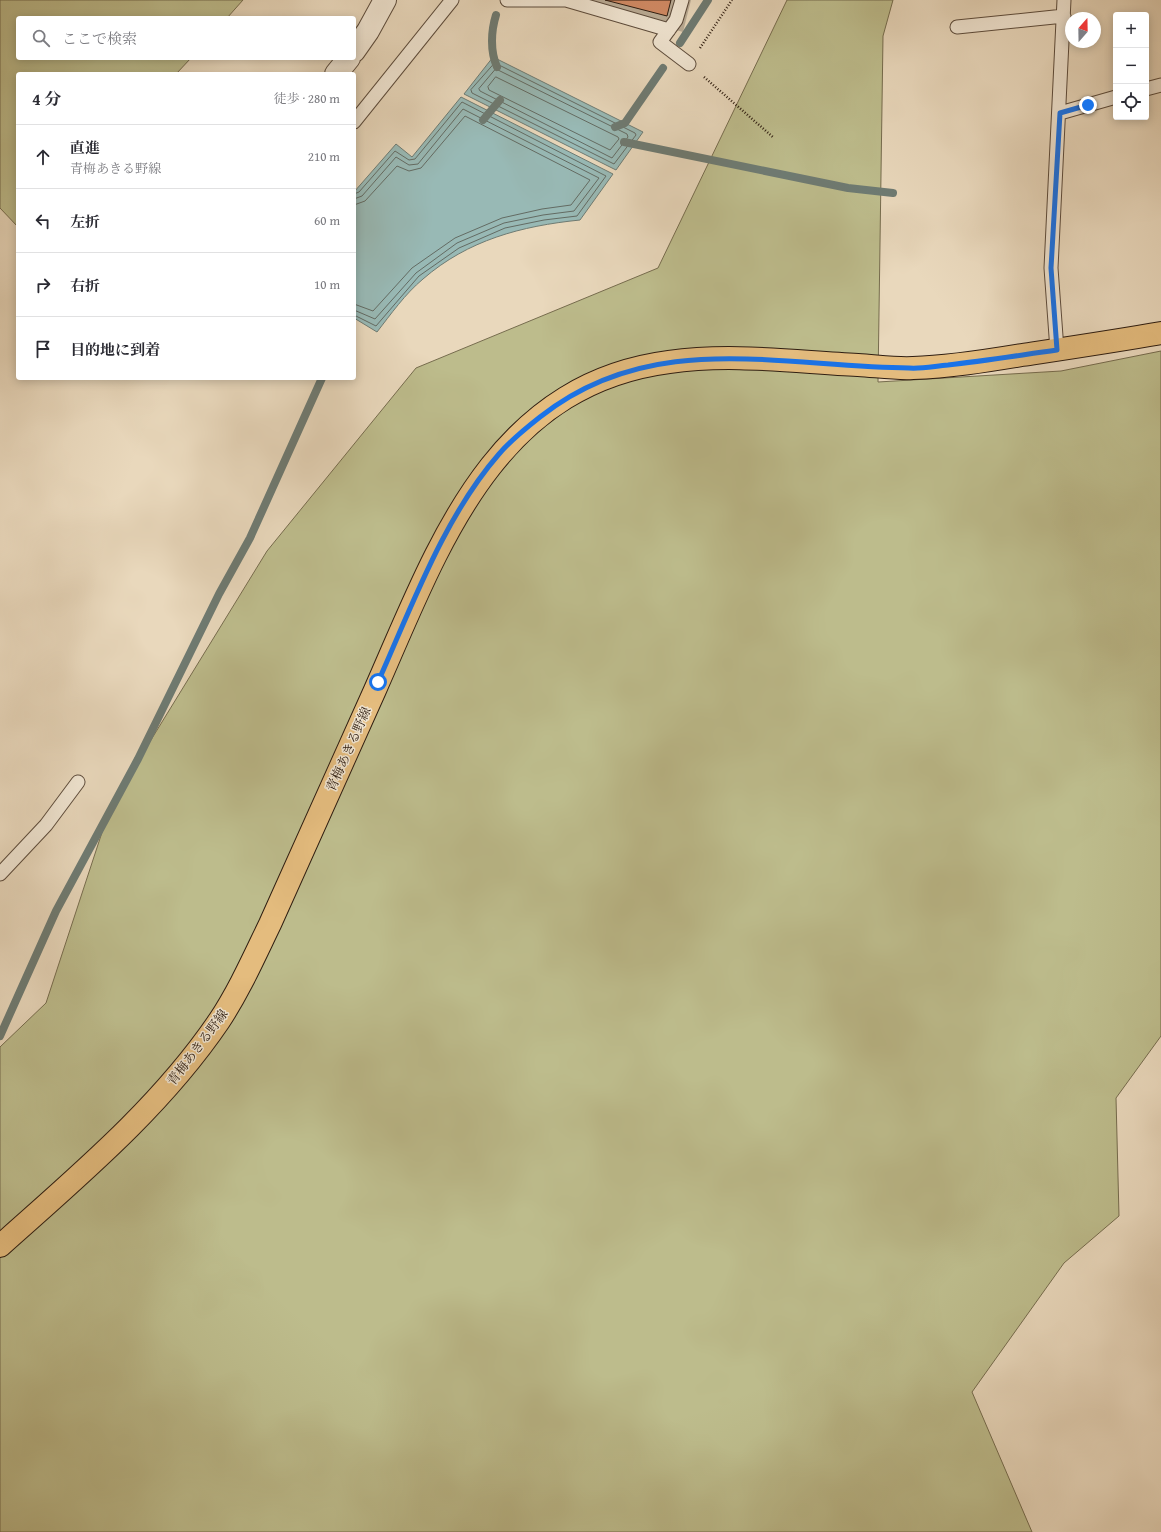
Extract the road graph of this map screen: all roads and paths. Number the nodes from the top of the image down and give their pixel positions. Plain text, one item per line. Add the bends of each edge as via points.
1 (385, 0) edge
2 (452, 0) edge
3 (507, 0) edge
4 (565, 0) edge
5 (682, 0) edge
6 (732, 0) edge
7 (1064, 0) edge
8 (1064, 16) junction
9 (957, 27) dead end
10 (669, 30) junction
11 (356, 48) edge
12 (347, 60) edge
13 (689, 64) junction
14 (338, 72) edge
15 (1161, 85) edge
16 (1149, 88) edge
17 (1113, 98) edge
18 (1060, 113) junction
19 (356, 120) edge
20 (774, 138) dead end
21 (1161, 334) edge
22 (1057, 350) junction
23 (78, 782) dead end
24 (0, 874) edge
25 (0, 1246) edge

1 - 11 street
2 - 19 lane
3 - 4 lane
4 - 10 lane
5 - 10 lane via 676,20
6 - 13 path
7 - 8 lane
8 - 9 lane
8 - 18 lane
10 - 13 lane via 660,42
12 - 14 street
13 - 20 path
15 - 16 lane
17 - 18 lane
18 - 22 lane via 1051,268
21 - 22 main road, 青梅あきる野線
22 - 25 main road, 青梅あきる野線 via 981,362 911,368 733,358 668,362 629,370 593,382 558,403 526,428 500,453 454,519 423,582 250,966 219,1021 169,1084 101,1154
23 - 24 lane via 46,825

